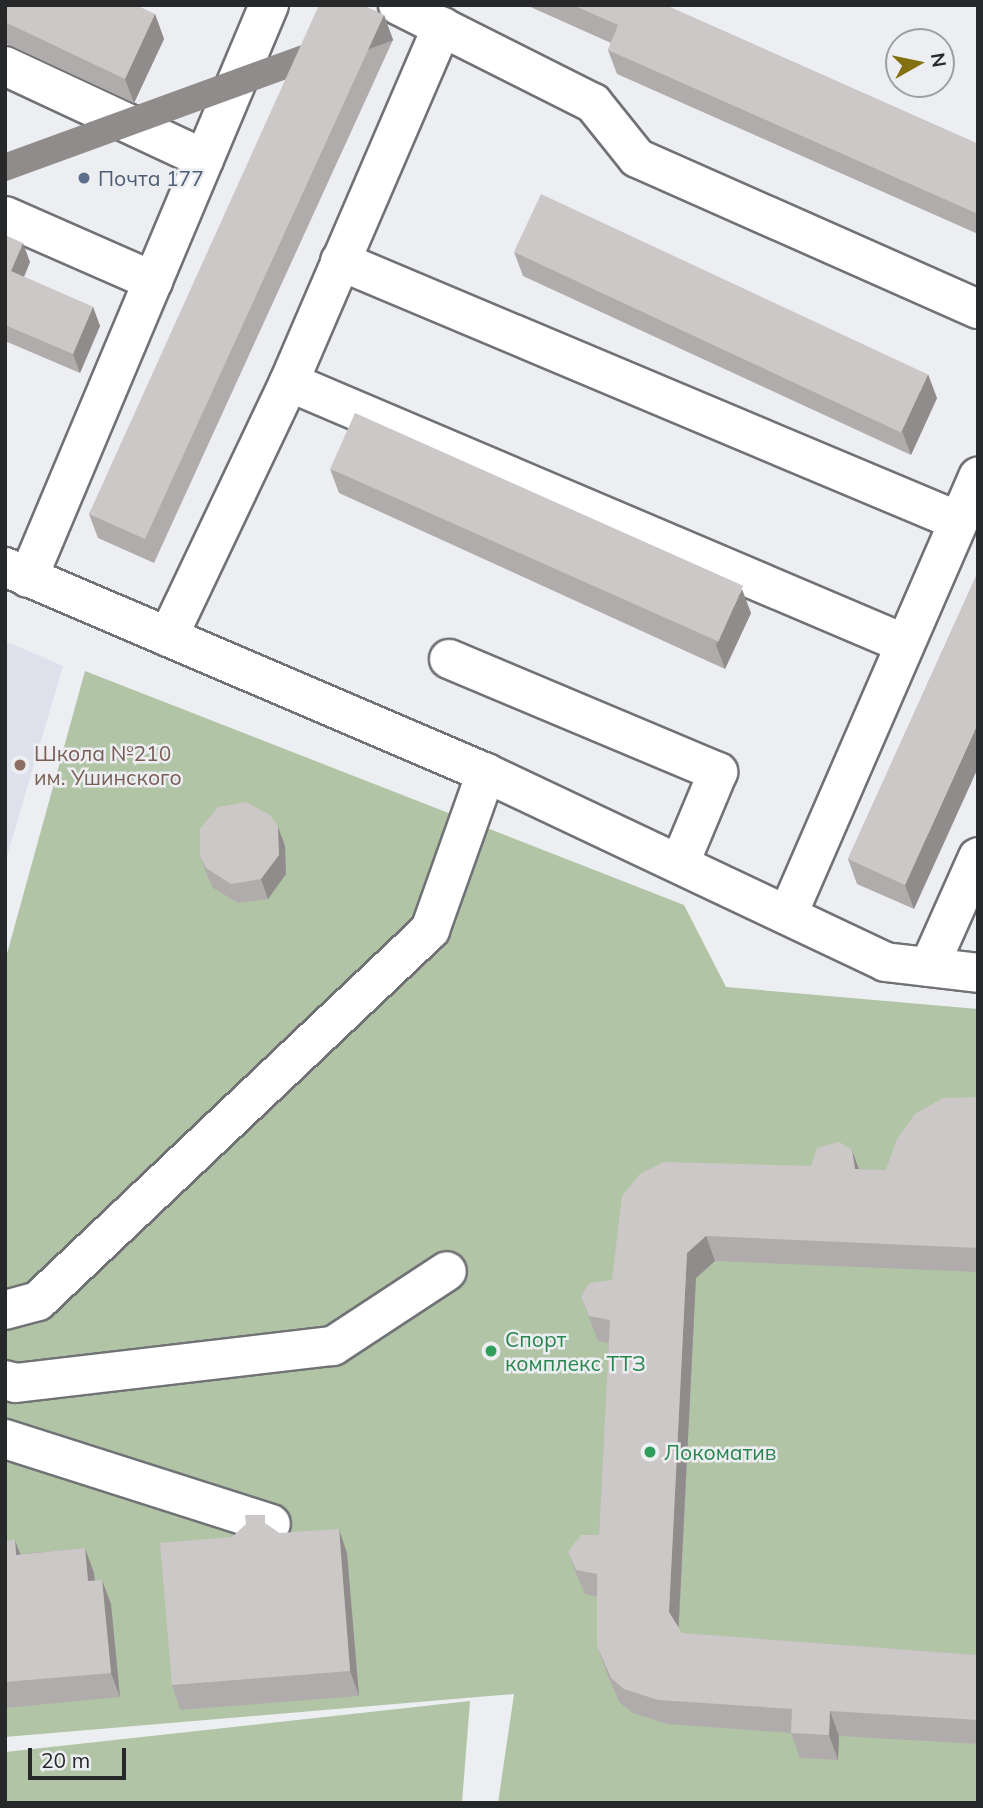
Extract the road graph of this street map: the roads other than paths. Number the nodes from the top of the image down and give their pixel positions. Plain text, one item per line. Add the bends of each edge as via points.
1 (269, 5) edge
2 (398, 5) edge
3 (442, 27) junction
4 (5, 66) edge
5 (204, 159) junction
6 (5, 216) edge
7 (340, 261) junction
8 (153, 281) junction
9 (978, 309) edge
10 (289, 382) junction
11 (978, 476) edge
12 (958, 521) junction
13 (17, 573) edge
14 (168, 637) junction
15 (905, 643) junction
16 (449, 659) dead end
17 (485, 773) junction
18 (978, 857) edge
19 (680, 863) junction
20 (788, 914) junction
21 (929, 967) junction
22 (978, 972) edge
23 (447, 1271) dead end
24 (5, 1310) edge
25 (5, 1380) edge
26 (5, 1439) edge
27 (271, 1524) edge

1 - 5 street
2 - 3 street
3 - 7 street
3 - 9 street via 593,103 637,158
4 - 5 street
5 - 8 street
6 - 8 street
7 - 10 street
7 - 12 street
8 - 13 street
10 - 14 street
10 - 15 street
11 - 12 street
12 - 15 street
13 - 14 street
14 - 17 street
15 - 20 street
16 - 19 street via 718,772
17 - 19 street
17 - 24 street via 429,930 38,1301
18 - 21 street
19 - 20 street
20 - 21 street via 885,962
21 - 22 street
23 - 25 street via 333,1346 16,1383
26 - 27 street

